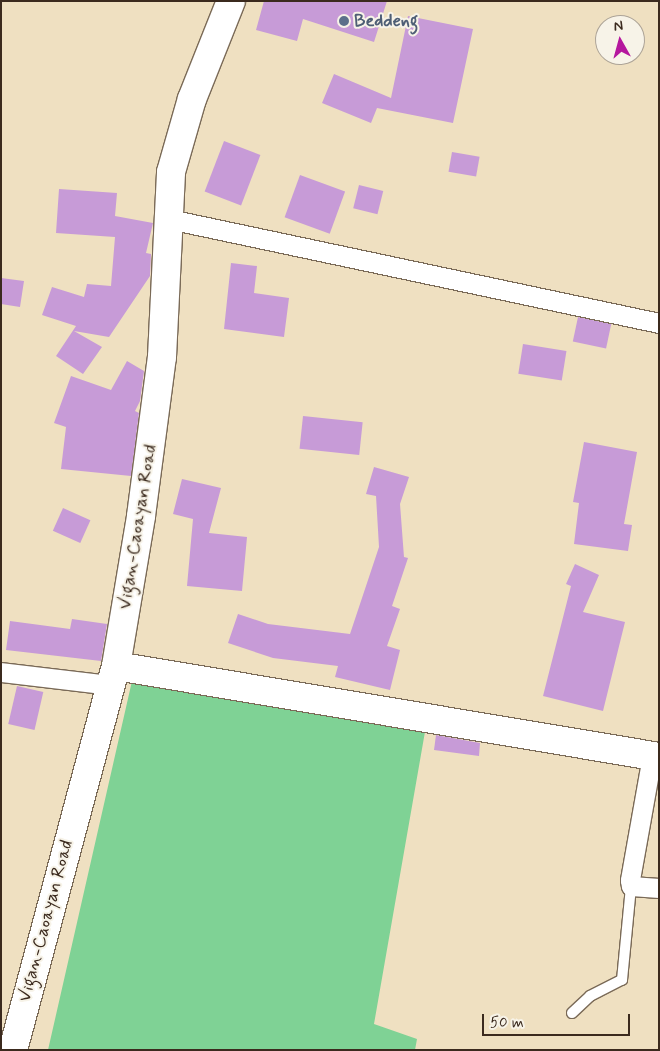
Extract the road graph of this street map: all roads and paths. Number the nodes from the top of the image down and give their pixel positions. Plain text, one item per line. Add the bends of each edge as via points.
1 (231, 1) edge
2 (169, 219) junction
3 (659, 323) edge
4 (1, 672) edge
5 (113, 676) junction
6 (656, 757) edge
7 (631, 886) junction
8 (659, 888) edge
9 (572, 1013) dead end
10 (13, 1050) edge

1 - 2 main road, Vigan-Caoayan Road via 182,132 171,172
2 - 3 street
2 - 5 main road, Vigan-Caoayan Road via 162,357 141,516
4 - 5 street
5 - 6 main road
5 - 10 main road, Vigan-Caoayan Road
6 - 7 street via 632,857
7 - 8 street
7 - 9 lane via 622,980 590,996

